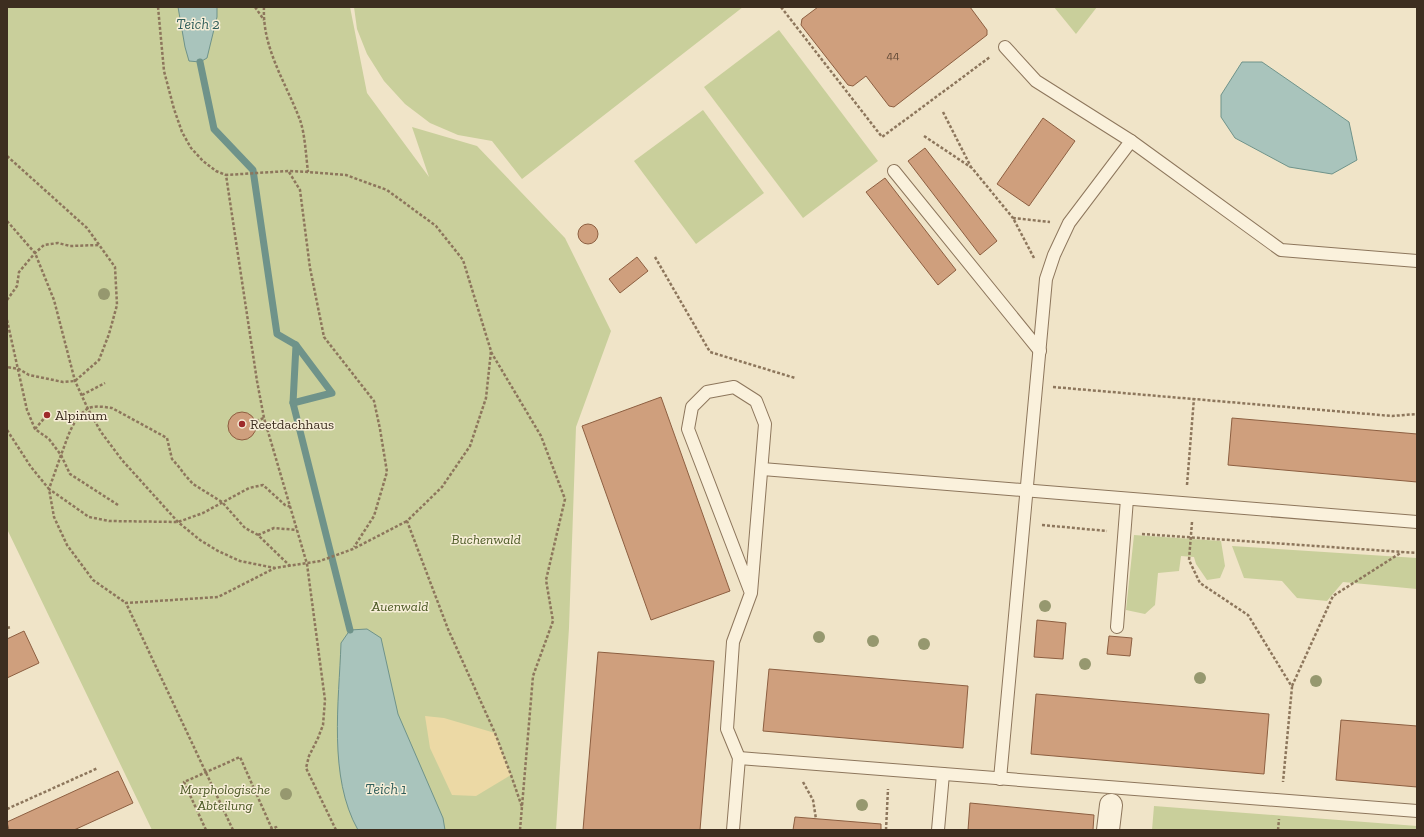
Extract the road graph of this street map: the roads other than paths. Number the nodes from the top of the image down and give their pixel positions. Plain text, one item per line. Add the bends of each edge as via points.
1 (1005, 47) road end
2 (1131, 141) junction
3 (894, 171) dead end
4 (1417, 261) edge
5 (1040, 351) junction
6 (762, 469) junction
7 (1027, 490) junction
8 (1128, 498) junction
9 (1417, 522) edge
10 (751, 593) junction
11 (1117, 626) dead end
12 (738, 758) junction
13 (943, 774) junction
14 (1000, 779) junction
15 (1111, 805) dead end
16 (1417, 811) edge
17 (732, 830) edge
18 (938, 830) edge
19 (1108, 830) edge

1 - 2 lane via 1036,80
2 - 4 lane via 1281,250
2 - 5 lane via 1069,223 1054,255 1046,279
3 - 5 lane
5 - 7 lane
6 - 7 lane
6 - 10 lane
6 - 10 lane via 764,424 756,401 734,387 707,392 692,407 688,429
7 - 8 lane
7 - 14 lane
8 - 9 lane
8 - 11 lane
10 - 12 lane via 733,642 727,729
12 - 13 lane
12 - 17 lane
13 - 14 lane
13 - 18 lane
14 - 16 lane
15 - 19 street

